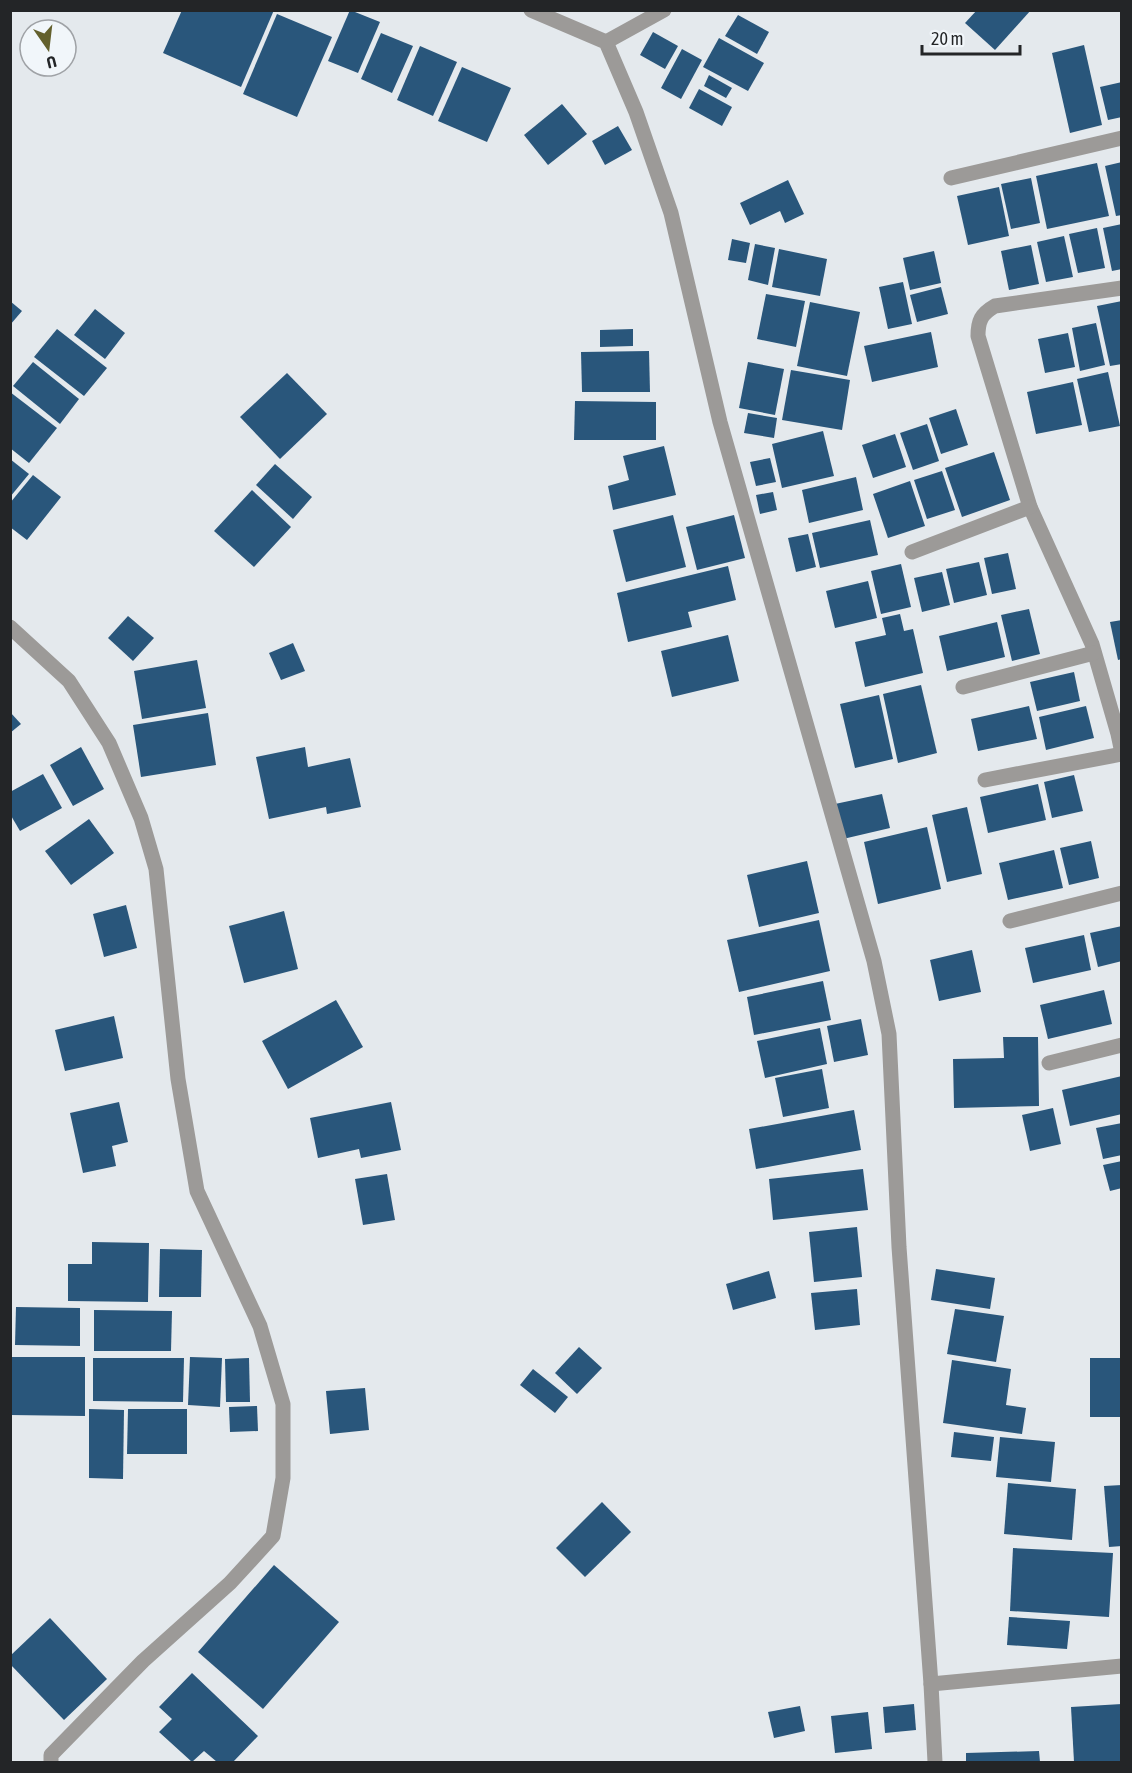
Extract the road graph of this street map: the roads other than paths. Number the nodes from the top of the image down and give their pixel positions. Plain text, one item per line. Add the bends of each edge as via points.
1 (531, 10) edge
2 (663, 10) edge
3 (606, 42) junction
4 (1122, 138) edge
5 (951, 178) dead end
6 (1122, 288) edge
7 (1030, 507) junction
8 (912, 552) dead end
9 (10, 627) edge
10 (1094, 653) junction
11 (963, 687) dead end
12 (1122, 753) edge
13 (986, 780) dead end
14 (1122, 893) edge
15 (1010, 921) dead end
16 (1122, 1045) edge
17 (1049, 1063) dead end
18 (1122, 1666) edge
19 (931, 1684) junction
20 (51, 1762) edge
21 (935, 1762) edge

1 - 3 street
2 - 3 street
3 - 19 street via 636,112 671,213 720,422 874,961 889,1034 898,1247
4 - 5 street
6 - 7 street via 995,306 984,312 978,322 978,336
7 - 8 street
7 - 10 street
9 - 20 street via 69,681 109,743 141,818 156,869 178,1080 197,1191 260,1326 283,1404 283,1478 273,1536 230,1583 134,1670 51,1755
10 - 11 street
10 - 12 street
12 - 13 street
14 - 15 street
16 - 17 street
18 - 19 street
19 - 21 street

